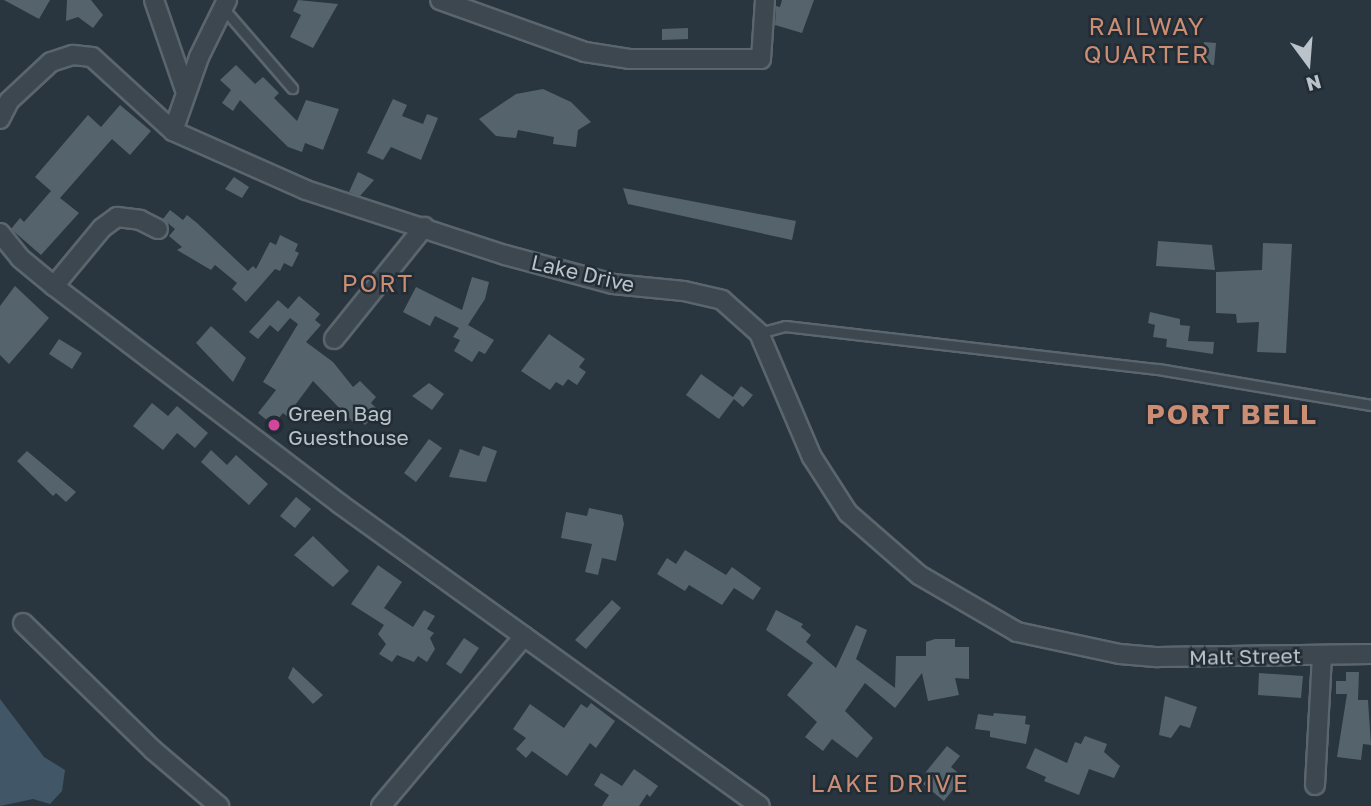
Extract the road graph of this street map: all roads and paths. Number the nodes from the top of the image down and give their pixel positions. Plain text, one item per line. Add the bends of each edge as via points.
1 (154, 0) edge
2 (440, 0) edge
3 (765, 0) edge
4 (225, 4) edge
5 (292, 88) dead end
6 (186, 93) junction
7 (0, 119) edge
8 (173, 131) junction
9 (424, 227) junction
10 (158, 229) dead end
11 (0, 233) edge
12 (54, 286) junction
13 (759, 333) junction
14 (334, 339) dead end
15 (1371, 405) edge
16 (23, 623) dead end
17 (524, 636) junction
18 (1120, 654) joint
19 (1371, 654) edge
20 (1322, 655) junction
21 (1315, 785) dead end
22 (219, 806) edge
23 (381, 806) edge
24 (760, 806) edge

1 - 6 street
2 - 3 street via 585,52 630,60 761,59
4 - 5 lane
4 - 6 street
6 - 8 street
7 - 8 street, Lake Drive via 9,101 51,62 84,55 92,57
8 - 9 street, Lake Drive via 306,190
9 - 13 street, Lake Drive via 613,284 704,295 733,307
9 - 14 street
10 - 12 street via 140,220 117,217 102,228
11 - 12 street via 20,258
12 - 17 street via 340,504
13 - 15 lane via 785,326 1158,369
13 - 18 street, Lake Drive via 812,457 868,535 919,575 1017,632
16 - 22 street via 153,750
17 - 23 street
17 - 24 street
18 - 20 street, Malt Street
19 - 20 street, Malt Street
20 - 21 street

